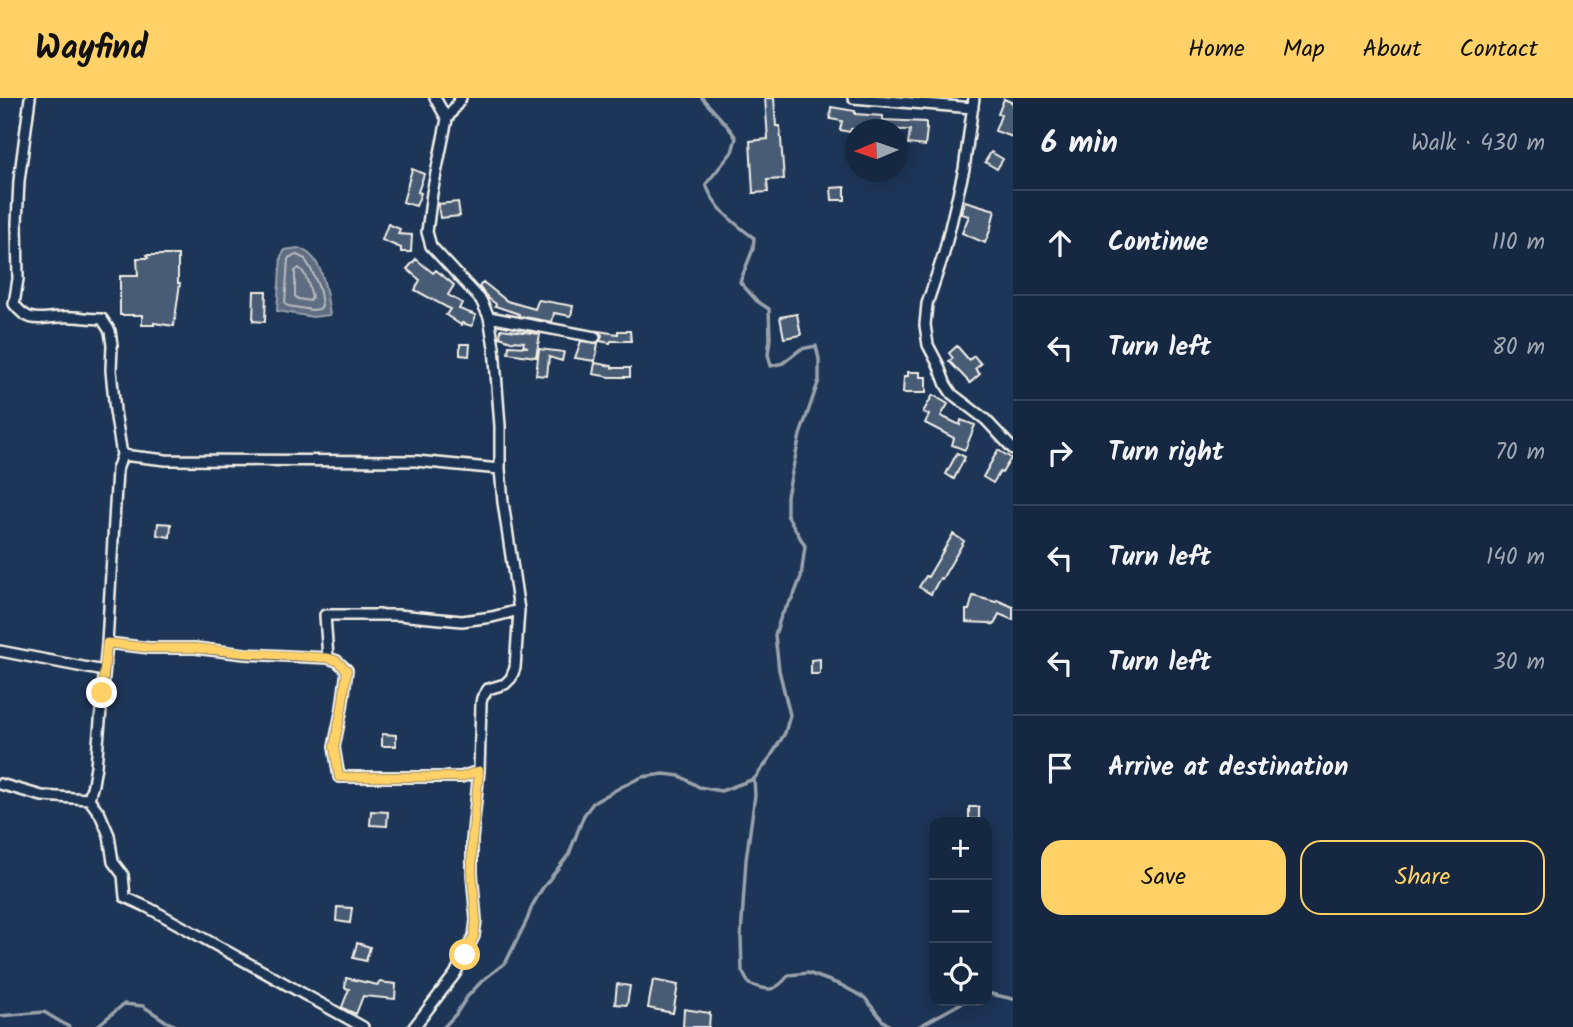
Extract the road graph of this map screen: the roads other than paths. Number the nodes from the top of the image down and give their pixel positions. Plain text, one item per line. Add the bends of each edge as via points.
1 (30, 98) edge
2 (435, 98) edge
3 (461, 98) edge
4 (853, 98) edge
5 (973, 103) edge
6 (447, 119) junction
7 (489, 317) junction
8 (595, 337) dead end
9 (1013, 449) edge
10 (122, 455) junction
11 (500, 469) junction
12 (519, 610) junction
13 (107, 643) junction
14 (0, 651) edge
15 (328, 658) junction
16 (104, 671) junction
17 (479, 771) junction
18 (0, 784) edge
19 (89, 799) junction
20 (363, 1027) edge
21 (414, 1027) edge

1 - 10 street via 19,181 14,304 22,315 39,319 102,319 110,331
2 - 6 street
3 - 6 street
4 - 5 street
5 - 9 street via 964,169 925,325 928,345 952,394
6 - 7 street via 426,232 430,246 481,300
7 - 8 street
7 - 11 street
10 - 11 street via 166,460 416,461
10 - 13 street via 117,470
11 - 12 street
12 - 15 street via 461,621 325,615
12 - 17 street via 511,678 488,689 482,698
13 - 15 street
13 - 16 street
14 - 16 street
15 - 17 street via 347,670 334,747 339,777 461,777
16 - 19 street
17 - 21 street via 472,840 474,936 455,974
18 - 19 street via 42,796
19 - 20 street via 109,835 113,862 123,875 125,897

